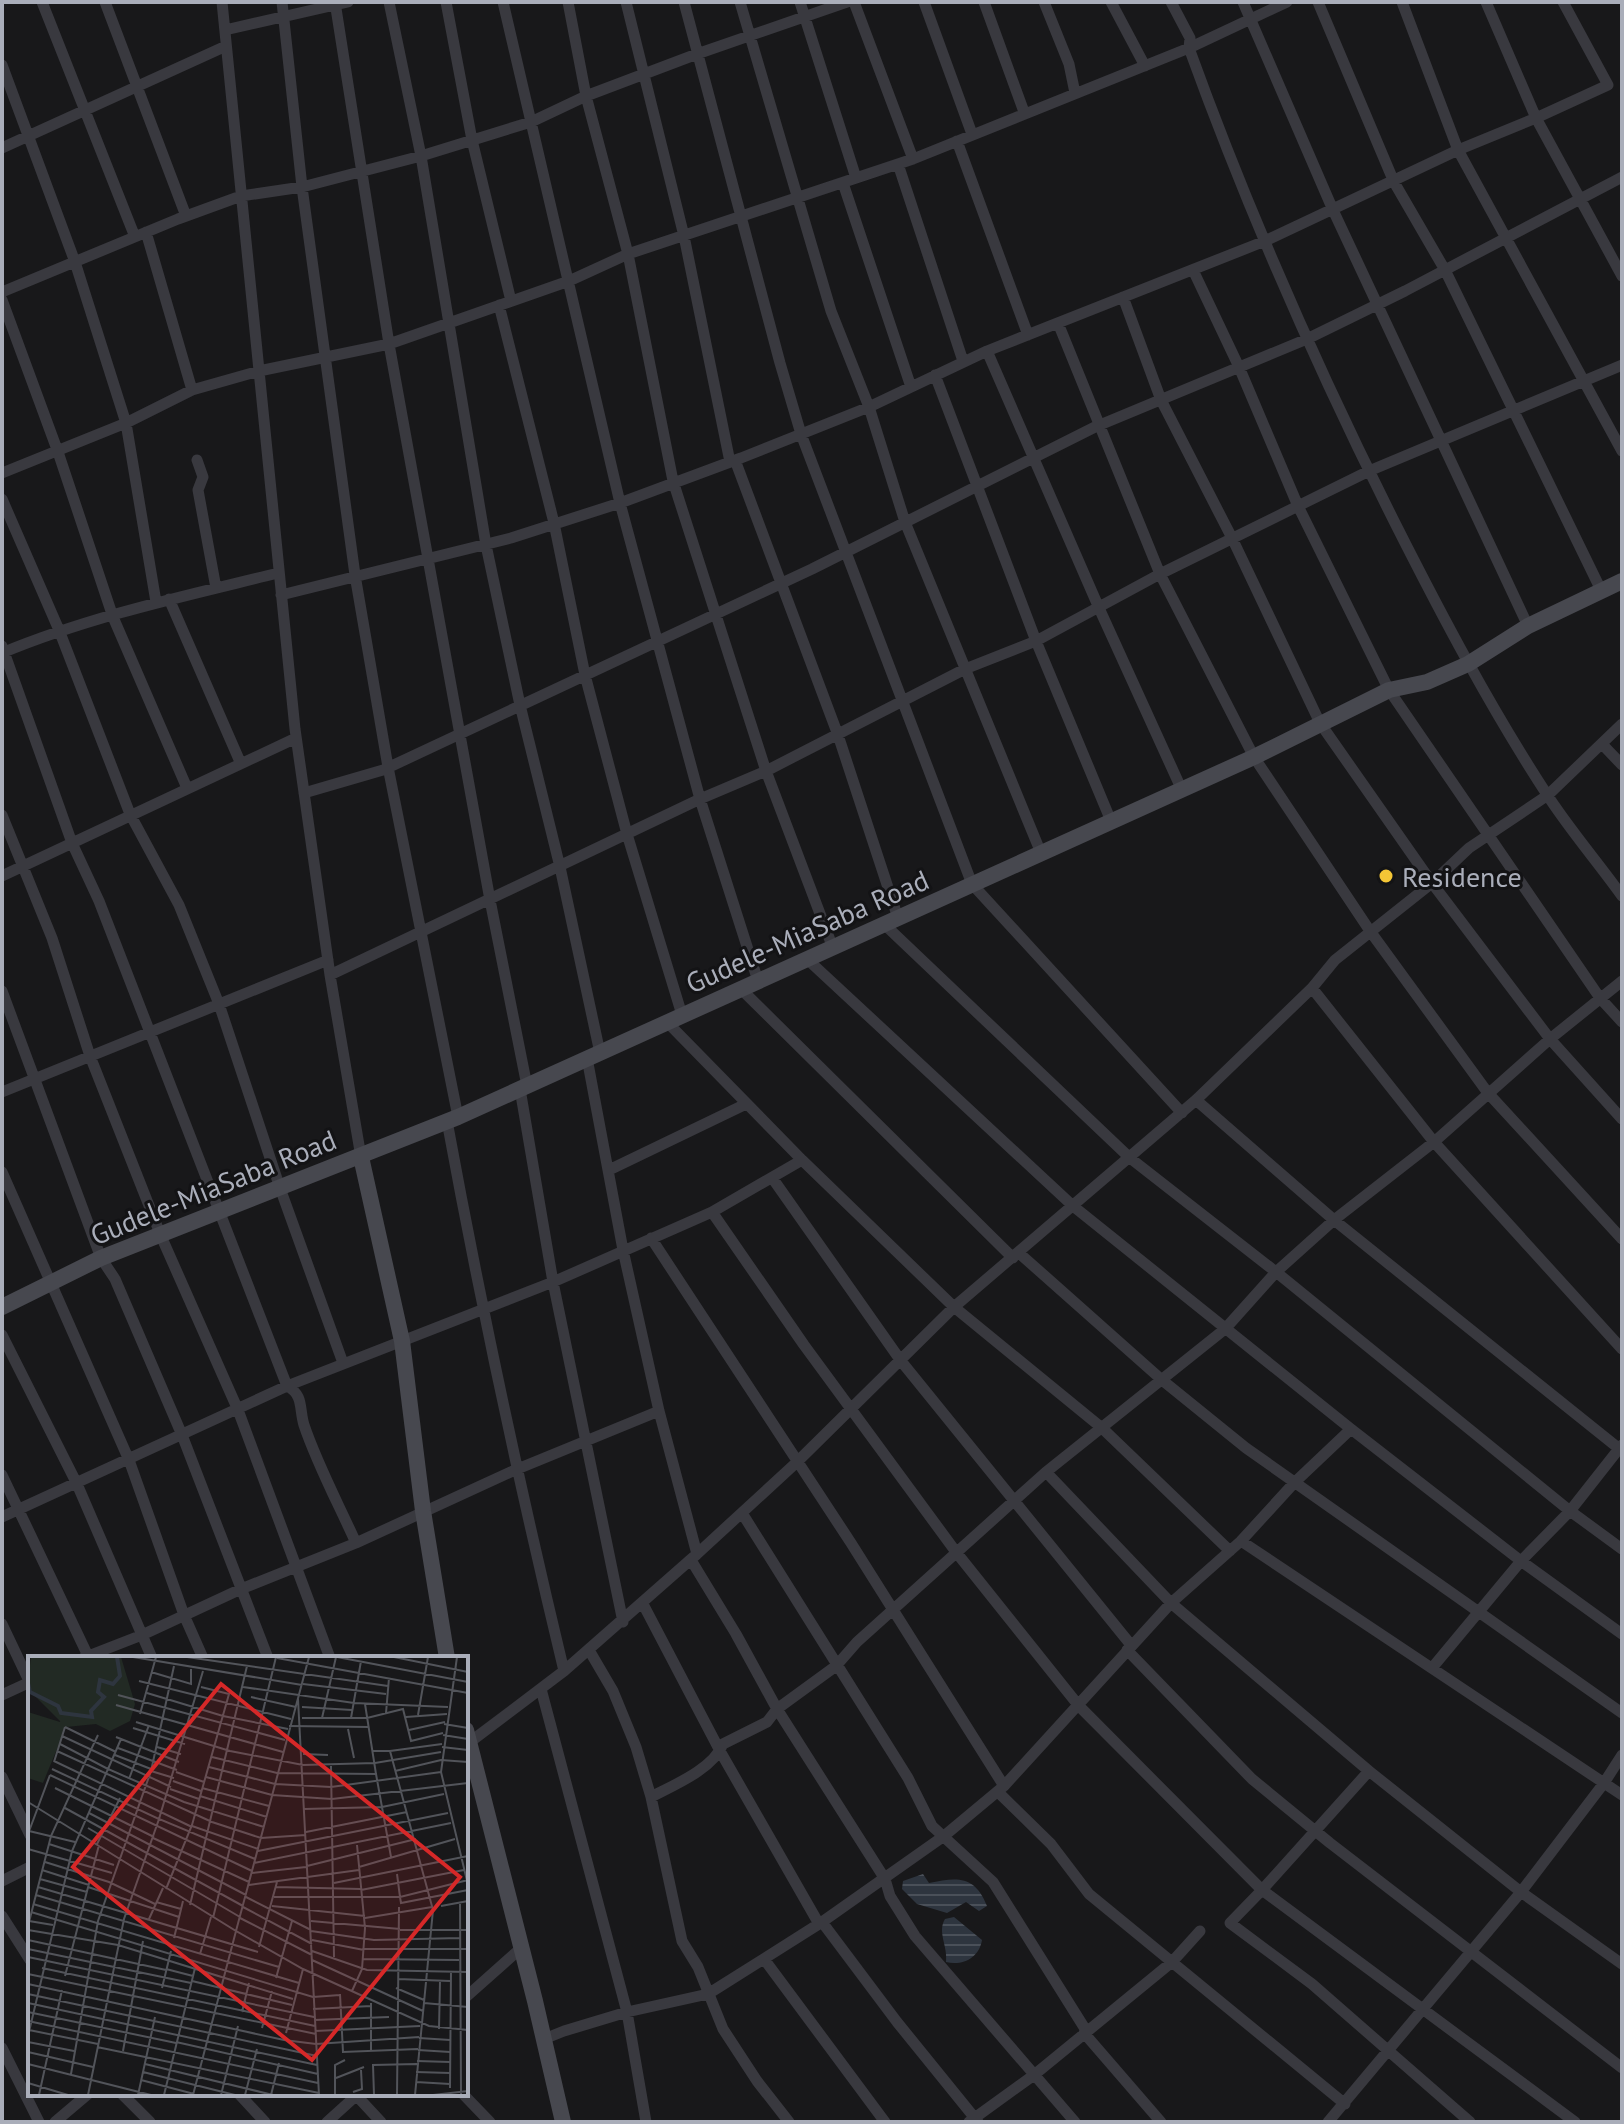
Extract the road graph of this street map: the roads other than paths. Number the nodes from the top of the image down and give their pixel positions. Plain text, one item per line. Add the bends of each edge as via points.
1 (42, 2) edge
2 (105, 2) edge
3 (222, 2) edge
4 (282, 2) edge
5 (389, 2) edge
6 (446, 2) edge
7 (503, 2) edge
8 (568, 2) edge
9 (626, 2) edge
10 (684, 2) edge
11 (740, 2) edge
12 (800, 2) edge
13 (847, 2) edge
14 (854, 2) edge
15 (924, 2) edge
16 (984, 2) edge
17 (1044, 2) edge
18 (1111, 2) edge
19 (1171, 2) edge
20 (1243, 2) edge
21 (1287, 2) edge
22 (1318, 2) edge
23 (1402, 2) edge
24 (1486, 2) edge
25 (1563, 2) edge
26 (340, 3) edge
27 (284, 17) junction
28 (804, 17) junction
29 (1250, 18) junction
30 (225, 30) junction
31 (748, 37) junction
32 (226, 46) junction
33 (1189, 48) junction
34 (697, 54) junction
35 (2, 65) edge
36 (1145, 66) junction
37 (643, 74) junction
38 (135, 88) junction
39 (1075, 93) junction
40 (586, 96) junction
41 (87, 110) junction
42 (1024, 112) junction
43 (1536, 118) junction
44 (531, 122) junction
45 (972, 134) junction
46 (30, 136) junction
47 (472, 140) junction
48 (957, 141) junction
49 (2, 148) edge
50 (1458, 150) junction
51 (421, 156) junction
52 (913, 159) junction
53 (898, 164) junction
54 (364, 171) junction
55 (1622, 177) edge
56 (856, 178) junction
57 (1394, 182) junction
58 (843, 183) junction
59 (302, 187) junction
60 (241, 196) junction
61 (798, 198) junction
62 (1580, 199) junction
63 (1333, 210) junction
64 (186, 216) junction
65 (743, 216) junction
66 (141, 234) junction
67 (684, 236) junction
68 (1506, 238) junction
69 (1265, 241) junction
70 (628, 254) junction
71 (75, 262) junction
72 (1193, 270) junction
73 (1445, 270) junction
74 (1622, 276) edge
75 (569, 281) junction
76 (2, 292) edge
77 (1123, 297) junction
78 (2, 300) edge
79 (505, 303) junction
80 (1379, 304) junction
81 (447, 323) junction
82 (1058, 323) junction
83 (1028, 335) junction
84 (1307, 339) junction
85 (389, 344) junction
86 (987, 351) junction
87 (324, 360) junction
88 (963, 361) junction
89 (1622, 365) edge
90 (1239, 367) junction
91 (259, 371) junction
92 (935, 375) junction
93 (1584, 381) junction
94 (911, 387) junction
95 (192, 390) junction
96 (1161, 400) junction
97 (869, 407) junction
98 (1514, 412) junction
99 (126, 423) junction
100 (1099, 425) junction
101 (801, 434) junction
102 (1441, 441) junction
103 (1622, 451) edge
104 (58, 452) junction
105 (1032, 458) junction
106 (197, 460) dead end
107 (733, 461) junction
108 (1369, 471) junction
109 (2, 473) edge
110 (673, 481) junction
111 (976, 488) junction
112 (2, 499) edge
113 (620, 503) junction
114 (1298, 506) junction
115 (905, 522) junction
116 (554, 523) junction
117 (1232, 538) junction
118 (486, 545) junction
119 (845, 553) junction
120 (429, 558) junction
121 (278, 573) junction
122 (1160, 574) junction
123 (355, 575) junction
124 (1622, 581) edge
125 (781, 584) junction
126 (216, 588) junction
127 (1601, 590) junction
128 (281, 595) junction
129 (169, 599) junction
130 (156, 602) junction
131 (1099, 608) junction
132 (715, 615) junction
133 (113, 617) junction
134 (1528, 626) junction
135 (59, 630) junction
136 (1036, 641) junction
137 (656, 642) junction
138 (3, 650) edge
139 (1468, 664) junction
140 (965, 669) junction
141 (585, 675) junction
142 (1389, 690) junction
143 (903, 699) junction
144 (520, 705) junction
145 (1320, 723) junction
146 (1622, 724) edge
147 (460, 734) junction
148 (838, 735) junction
149 (296, 738) junction
150 (1602, 744) junction
151 (1254, 757) junction
152 (241, 764) junction
153 (1622, 765) edge
154 (388, 767) junction
155 (766, 771) junction
156 (187, 788) junction
157 (1181, 788) junction
158 (304, 793) junction
159 (1548, 795) junction
160 (700, 799) junction
161 (130, 814) junction
162 (2, 815) edge
163 (1111, 821) junction
164 (627, 834) junction
165 (1487, 835) junction
166 (72, 843) junction
167 (1041, 853) junction
168 (22, 865) junction
169 (560, 867) junction
170 (2, 876) edge
171 (1432, 883) junction
172 (972, 884) junction
173 (1622, 896) edge
174 (490, 900) junction
175 (891, 921) junction
176 (1370, 931) junction
177 (421, 932) junction
178 (833, 948) junction
179 (807, 959) junction
180 (328, 960) junction
181 (330, 975) junction
182 (758, 981) junction
183 (1622, 981) edge
184 (1312, 988) junction
185 (741, 989) junction
186 (2, 991) edge
187 (1600, 998) junction
188 (219, 1004) junction
189 (674, 1018) junction
190 (1622, 1022) edge
191 (150, 1032) junction
192 (1550, 1039) junction
193 (90, 1056) junction
194 (594, 1056) junction
195 (36, 1078) junction
196 (524, 1087) junction
197 (2, 1092) edge
198 (1488, 1093) junction
199 (1196, 1100) junction
200 (746, 1104) junction
201 (1182, 1113) junction
202 (453, 1119) junction
203 (1622, 1119) edge
204 (1434, 1142) junction
205 (361, 1157) junction
206 (1130, 1158) junction
207 (802, 1160) junction
208 (609, 1170) junction
209 (2, 1172) edge
210 (773, 1179) junction
211 (280, 1188) junction
212 (1073, 1206) junction
213 (712, 1212) junction
214 (219, 1213) junction
215 (1334, 1220) junction
216 (161, 1236) junction
217 (651, 1238) junction
218 (1622, 1239) edge
219 (623, 1250) junction
220 (1016, 1255) junction
221 (101, 1258) junction
222 (1276, 1272) junction
223 (553, 1282) junction
224 (49, 1284) junction
225 (2, 1307) edge
226 (954, 1307) junction
227 (482, 1310) junction
228 (1225, 1329) junction
229 (2, 1335) edge
230 (402, 1341) junction
231 (1622, 1349) edge
232 (901, 1361) junction
233 (343, 1363) junction
234 (1162, 1380) junction
235 (287, 1386) junction
236 (238, 1410) junction
237 (851, 1410) junction
238 (659, 1411) junction
239 (1102, 1428) junction
240 (1351, 1429) junction
241 (182, 1435) junction
242 (587, 1440) junction
243 (1621, 1448) edge
244 (129, 1460) junction
245 (797, 1462) junction
246 (515, 1470) junction
247 (1046, 1472) junction
248 (2, 1475) edge
249 (1294, 1483) junction
250 (77, 1484) junction
251 (1014, 1500) junction
252 (17, 1510) junction
253 (423, 1511) junction
254 (1570, 1511) junction
255 (742, 1513) junction
256 (2, 1517) edge
257 (1241, 1541) junction
258 (356, 1543) junction
259 (1622, 1549) edge
260 (1230, 1551) junction
261 (956, 1552) junction
262 (694, 1557) junction
263 (1521, 1561) junction
264 (296, 1567) junction
265 (241, 1589) junction
266 (1171, 1603) junction
267 (643, 1604) junction
268 (892, 1611) junction
269 (1478, 1612) junction
270 (184, 1615) junction
271 (623, 1622) junction
272 (2, 1624) edge
273 (1622, 1634) edge
274 (142, 1635) junction
275 (1129, 1648) junction
276 (589, 1650) junction
277 (87, 1656) edge
278 (90, 1656) edge
279 (151, 1656) edge
280 (202, 1656) edge
281 (267, 1656) edge
282 (329, 1656) edge
283 (447, 1656) edge
284 (836, 1666) junction
285 (1432, 1668) junction
286 (564, 1671) junction
287 (28, 1679) edge
288 (28, 1684) edge
289 (541, 1689) junction
290 (2, 1695) edge
291 (1079, 1706) junction
292 (777, 1709) junction
293 (1622, 1713) edge
294 (468, 1738) edge
295 (468, 1743) edge
296 (720, 1751) junction
297 (1622, 1755) edge
298 (1369, 1771) junction
299 (2, 1777) edge
300 (1604, 1783) junction
301 (1001, 1789) junction
302 (1622, 1795) edge
303 (651, 1797) junction
304 (28, 1831) edge
305 (1314, 1831) junction
306 (944, 1836) junction
307 (28, 1868) edge
308 (885, 1879) junction
309 (2, 1881) edge
310 (1262, 1890) junction
311 (1521, 1892) junction
312 (2, 1916) edge
313 (821, 1923) junction
314 (1200, 1931) dead end
315 (521, 1948) junction
316 (1471, 1952) junction
317 (28, 1957) edge
318 (764, 1959) junction
319 (1172, 1962) junction
320 (1622, 1964) edge
321 (468, 1992) edge
322 (708, 1994) junction
323 (1423, 2011) junction
324 (627, 2012) junction
325 (1085, 2032) junction
326 (544, 2039) junction
327 (2, 2048) edge
328 (1389, 2050) junction
329 (1622, 2068) edge
330 (1034, 2075) junction
331 (86, 2096) edge
332 (124, 2096) edge
333 (241, 2096) edge
334 (355, 2096) edge
335 (359, 2096) edge
336 (465, 2096) edge
337 (1345, 2104) junction
338 (974, 2121) edge
339 (39, 2122) edge
340 (55, 2122) edge
341 (150, 2122) edge
342 (265, 2122) edge
343 (327, 2122) edge
344 (381, 2122) edge
345 (490, 2122) edge
346 (563, 2122) edge
347 (646, 2122) edge
348 (789, 2122) edge
349 (885, 2122) edge
350 (1075, 2122) edge
351 (1161, 2122) edge
352 (1328, 2122) edge
353 (1470, 2122) edge
354 (1575, 2122) edge

1 - 41 street
2 - 38 street
3 - 30 street
4 - 27 street
5 - 51 street
6 - 47 street
7 - 44 street
8 - 40 street
9 - 37 street
10 - 34 street
11 - 31 street
12 - 28 street
13 - 28 street
14 - 52 street
15 - 45 street
16 - 42 street
17 - 39 street
18 - 36 street
19 - 33 street via 1190,38
20 - 29 street
21 - 29 street
22 - 57 street
23 - 50 street
24 - 43 street
25 - 43 street via 1608,85
26 - 27 street
26 - 54 street
27 - 30 street
27 - 59 street
28 - 31 street
28 - 56 street
29 - 33 street
29 - 63 street
30 - 32 street
31 - 34 street
31 - 61 street
32 - 38 street
32 - 60 street
33 - 36 street
33 - 69 street
34 - 37 street
34 - 65 street
35 - 46 street
36 - 39 street
37 - 40 street
37 - 67 street
38 - 41 street
38 - 64 street
39 - 42 street
40 - 44 street
40 - 70 street
41 - 46 street
41 - 66 street
42 - 45 street
43 - 50 street
43 - 62 street
44 - 47 street
44 - 75 street
45 - 48 street
46 - 49 street
46 - 71 street
47 - 51 street
47 - 79 street
48 - 52 street
48 - 83 street
50 - 57 street
50 - 68 street
51 - 54 street
51 - 81 street
52 - 53 street
53 - 56 street
53 - 88 street
54 - 59 street
54 - 85 street
55 - 62 street
56 - 58 street
57 - 63 street
57 - 73 street
58 - 61 street
58 - 94 street
59 - 60 street
59 - 87 street
60 - 64 street
60 - 91 street
61 - 65 street
61 - 97 street via 831,311
62 - 68 street
62 - 74 street
63 - 69 street
63 - 80 street
64 - 66 street
65 - 67 street
65 - 101 street
66 - 71 street
66 - 95 street
67 - 70 street
67 - 107 street
68 - 73 street
68 - 93 street
69 - 72 street
69 - 84 street
70 - 75 street
70 - 110 street
71 - 76 street
71 - 99 street
72 - 77 street
72 - 90 street
73 - 80 street
73 - 98 street
75 - 79 street
75 - 113 street
77 - 82 street
77 - 96 street
78 - 104 street
79 - 81 street
79 - 116 street
80 - 84 street
80 - 102 street
81 - 85 street
81 - 118 street
82 - 83 street
82 - 100 street
83 - 86 street
84 - 90 street
84 - 108 street
85 - 87 street
85 - 120 street
86 - 88 street
86 - 105 street
87 - 91 street
87 - 123 street
88 - 92 street
89 - 93 street
90 - 96 street
90 - 114 street
91 - 95 street
91 - 121 street
92 - 94 street
92 - 111 street
93 - 98 street
93 - 103 street
94 - 97 street
95 - 99 street
96 - 100 street
96 - 117 street
97 - 101 street
97 - 115 street
98 - 102 street
98 - 127 street
99 - 104 street
99 - 130 street
100 - 105 street
100 - 122 street
101 - 107 street
101 - 119 street
102 - 108 street
102 - 134 street
104 - 109 street
104 - 133 street
105 - 111 street
105 - 131 street
106 - 126 street
107 - 110 street
107 - 125 street
108 - 114 street
108 - 139 street
110 - 113 street
110 - 132 street
111 - 115 street
111 - 136 street
112 - 135 street
113 - 116 street
113 - 137 street
114 - 117 street
114 - 142 street
115 - 119 street
115 - 140 street
116 - 118 street
116 - 141 street
117 - 122 street
117 - 145 street
118 - 120 street
118 - 144 street
119 - 125 street
119 - 143 street
120 - 123 street
120 - 147 street
121 - 126 street
121 - 128 street
122 - 131 street
122 - 151 street
123 - 128 street
123 - 154 street
124 - 127 street, Gudele-MiaSaba Road
125 - 132 street
125 - 148 street
126 - 129 street
127 - 134 street, Gudele-MiaSaba Road
128 - 149 street
129 - 130 street
129 - 152 street
130 - 133 street
131 - 136 street
131 - 157 street
132 - 137 street
132 - 155 street
133 - 135 street
133 - 156 street
134 - 139 street, Gudele-MiaSaba Road
135 - 138 street
135 - 161 street
136 - 140 street
136 - 163 street
137 - 141 street
137 - 160 street
138 - 166 street
139 - 142 street, Gudele-MiaSaba Road via 1427,682
139 - 159 street
140 - 143 street
140 - 167 street
141 - 144 street
141 - 164 street
142 - 145 street, Gudele-MiaSaba Road
142 - 165 street
143 - 148 street
143 - 172 street
144 - 147 street
144 - 169 street
145 - 151 street, Gudele-MiaSaba Road
145 - 171 street
146 - 150 street
147 - 154 street
147 - 174 street
148 - 155 street
148 - 175 street
149 - 152 street
149 - 158 street
150 - 153 street
150 - 159 street
151 - 157 street, Gudele-MiaSaba Road
151 - 176 street
152 - 156 street
154 - 158 street
154 - 177 street
155 - 160 street
155 - 178 street
156 - 161 street
157 - 163 street, Gudele-MiaSaba Road
158 - 180 street
159 - 165 street
159 - 173 street
160 - 164 street
160 - 182 street
161 - 166 street
161 - 188 street via 179,905
162 - 168 street
163 - 167 street, Gudele-MiaSaba Road
164 - 169 street
164 - 189 street
165 - 171 street
165 - 187 street
166 - 168 street
166 - 191 street
167 - 172 street, Gudele-MiaSaba Road
168 - 170 street
168 - 193 street
169 - 174 street
169 - 194 street
171 - 176 street
171 - 192 street
172 - 175 street, Gudele-MiaSaba Road
172 - 201 street
174 - 177 street
174 - 196 street
175 - 178 street, Gudele-MiaSaba Road
175 - 206 street
176 - 184 street
176 - 198 street
177 - 181 street
177 - 202 street
178 - 179 street, Gudele-MiaSaba Road
179 - 182 street, Gudele-MiaSaba Road
179 - 212 street
180 - 181 street
180 - 188 street
181 - 205 street
182 - 185 street, Gudele-MiaSaba Road
183 - 187 street
184 - 199 street
184 - 204 street
185 - 189 street, Gudele-MiaSaba Road
185 - 220 street
186 - 195 street
187 - 190 street
187 - 192 street
188 - 191 street
188 - 211 street
189 - 194 street, Gudele-MiaSaba Road
189 - 200 street
191 - 193 street
191 - 214 street
192 - 198 street
192 - 203 street
193 - 195 street
193 - 216 street
194 - 196 street, Gudele-MiaSaba Road
194 - 208 street
195 - 197 street
195 - 221 street
196 - 202 street, Gudele-MiaSaba Road
196 - 223 street
198 - 204 street
198 - 218 street
199 - 201 street
199 - 215 street
200 - 207 street
200 - 208 street
201 - 206 street
202 - 205 street, Gudele-MiaSaba Road
202 - 227 street
204 - 215 street
204 - 231 street
205 - 211 street, Gudele-MiaSaba Road
205 - 230 street
206 - 212 street
206 - 222 street
207 - 210 street
207 - 226 street
208 - 219 street
209 - 224 street
210 - 213 street
210 - 232 street
211 - 214 street, Gudele-MiaSaba Road
211 - 233 street
212 - 220 street
212 - 228 street
213 - 217 street
213 - 237 street
214 - 216 street, Gudele-MiaSaba Road
214 - 235 street
215 - 222 street
215 - 243 street
216 - 221 street, Gudele-MiaSaba Road
216 - 236 street
217 - 219 street
217 - 245 street
219 - 223 street
219 - 238 street
220 - 226 street
220 - 234 street
221 - 224 street, Gudele-MiaSaba Road
221 - 241 street
222 - 228 street
222 - 254 street
223 - 227 street
223 - 242 street
224 - 225 street, Gudele-MiaSaba Road
224 - 244 street
226 - 232 street
226 - 239 street
227 - 230 street
227 - 246 street
228 - 234 street
228 - 240 street
229 - 250 street
230 - 233 street
230 - 253 street
232 - 237 street
232 - 251 street
233 - 235 street
234 - 239 street
234 - 249 street
235 - 236 street
235 - 258 street via 301,1401 304,1424
236 - 241 street
236 - 264 street
237 - 245 street
237 - 261 street
238 - 242 street
238 - 262 street
239 - 247 street
239 - 260 street
240 - 249 street
240 - 263 street
241 - 244 street
241 - 265 street
242 - 246 street
242 - 271 street
243 - 254 street
244 - 250 street
244 - 270 street
245 - 255 street
245 - 268 street
246 - 253 street
246 - 286 street
247 - 251 street
247 - 266 street
248 - 252 street
249 - 257 street
249 - 269 street
250 - 252 street
250 - 274 street
251 - 261 street
251 - 275 street
252 - 256 street
252 - 277 street
253 - 258 street
253 - 283 street
254 - 259 street
254 - 263 street
255 - 262 street
255 - 284 street
257 - 260 street
257 - 285 street
258 - 264 street
260 - 266 street
261 - 268 street
261 - 291 street
262 - 267 street
262 - 292 street
263 - 269 street
263 - 273 street
264 - 265 street
264 - 282 street
265 - 270 street
265 - 281 street
266 - 275 street
266 - 298 street
267 - 271 street
267 - 296 street
268 - 284 street
268 - 301 street
269 - 285 street
269 - 293 street
270 - 274 street
270 - 280 street
271 - 276 street
272 - 287 street
274 - 278 street
274 - 279 street
275 - 291 street
275 - 305 street via 1252,1779
276 - 286 street
276 - 303 street via 619,1705
284 - 292 street
284 - 306 street via 908,1778 932,1826
285 - 300 street
286 - 289 street
288 - 290 street
289 - 294 street
289 - 324 street
291 - 301 street
291 - 310 street
292 - 296 street via 767,1722 723,1744
292 - 308 street
295 - 315 street
296 - 303 street via 689,1778
296 - 313 street
297 - 300 street
298 - 305 street
298 - 311 street
299 - 304 street
300 - 302 street
300 - 311 street
301 - 306 street
301 - 319 street via 1089,1894
303 - 322 street via 682,1941
305 - 310 street
305 - 316 street
306 - 308 street
306 - 325 street via 993,1882
307 - 309 street
308 - 313 street
308 - 330 street via 915,1936
310 - 323 street
310 - 328 street via 1230,1923
311 - 316 street
311 - 320 street
312 - 317 street
313 - 318 street
313 - 338 street
314 - 319 street
315 - 321 street
315 - 326 street
316 - 323 street
316 - 329 street
318 - 322 street
318 - 349 street
319 - 325 street
319 - 337 street
322 - 324 street
322 - 348 street via 723,2029
323 - 328 street
323 - 354 street
324 - 326 street
324 - 347 street
325 - 330 street
325 - 351 street
326 - 346 street
327 - 339 street
328 - 337 street
328 - 353 street
330 - 338 street
330 - 350 street
331 - 340 street
332 - 341 street
333 - 342 street
334 - 343 street
335 - 344 street
336 - 345 street
337 - 352 street

